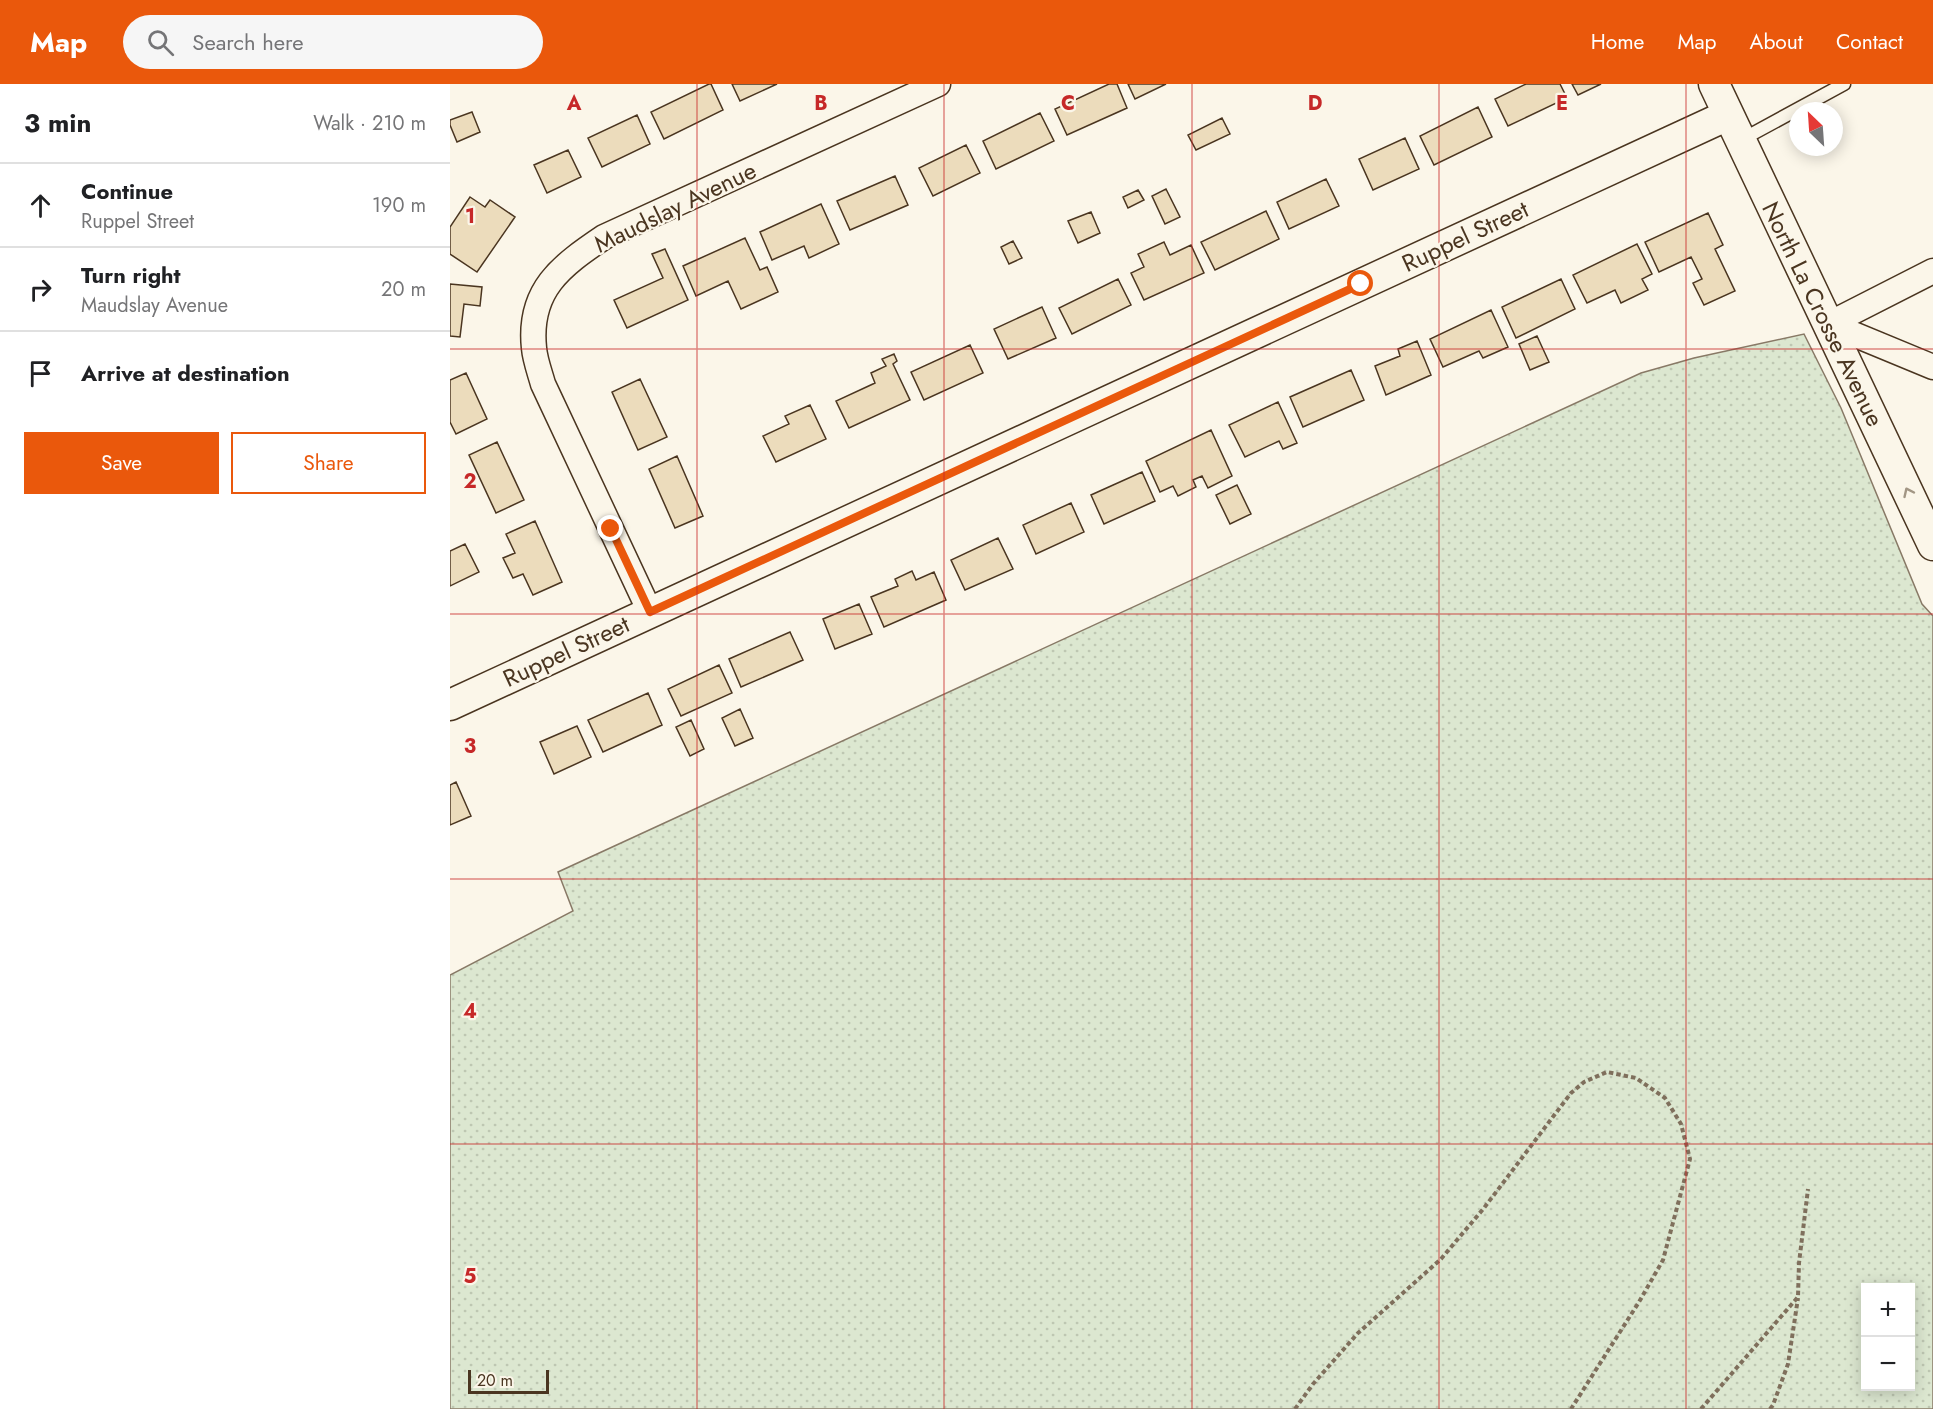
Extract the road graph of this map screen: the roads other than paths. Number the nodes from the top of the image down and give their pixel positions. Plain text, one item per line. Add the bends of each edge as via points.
1 (938, 84) edge
2 (1714, 84) edge
3 (1844, 84) edge
4 (1734, 128) junction
5 (1933, 271) edge
6 (1829, 324) junction
7 (1933, 367) edge
8 (1933, 544) edge
9 (650, 612) junction
10 (450, 705) edge

1 - 9 street, Maudslay Avenue via 604,237 573,258 548,283 535,314 534,349 543,384
2 - 4 street, North La Crosse Avenue
3 - 4 lane
4 - 6 street, North La Crosse Avenue
4 - 9 street, Ruppel Street
5 - 6 street
6 - 7 street
8 -> 6 street, North La Crosse Avenue
9 - 10 street, Ruppel Street

